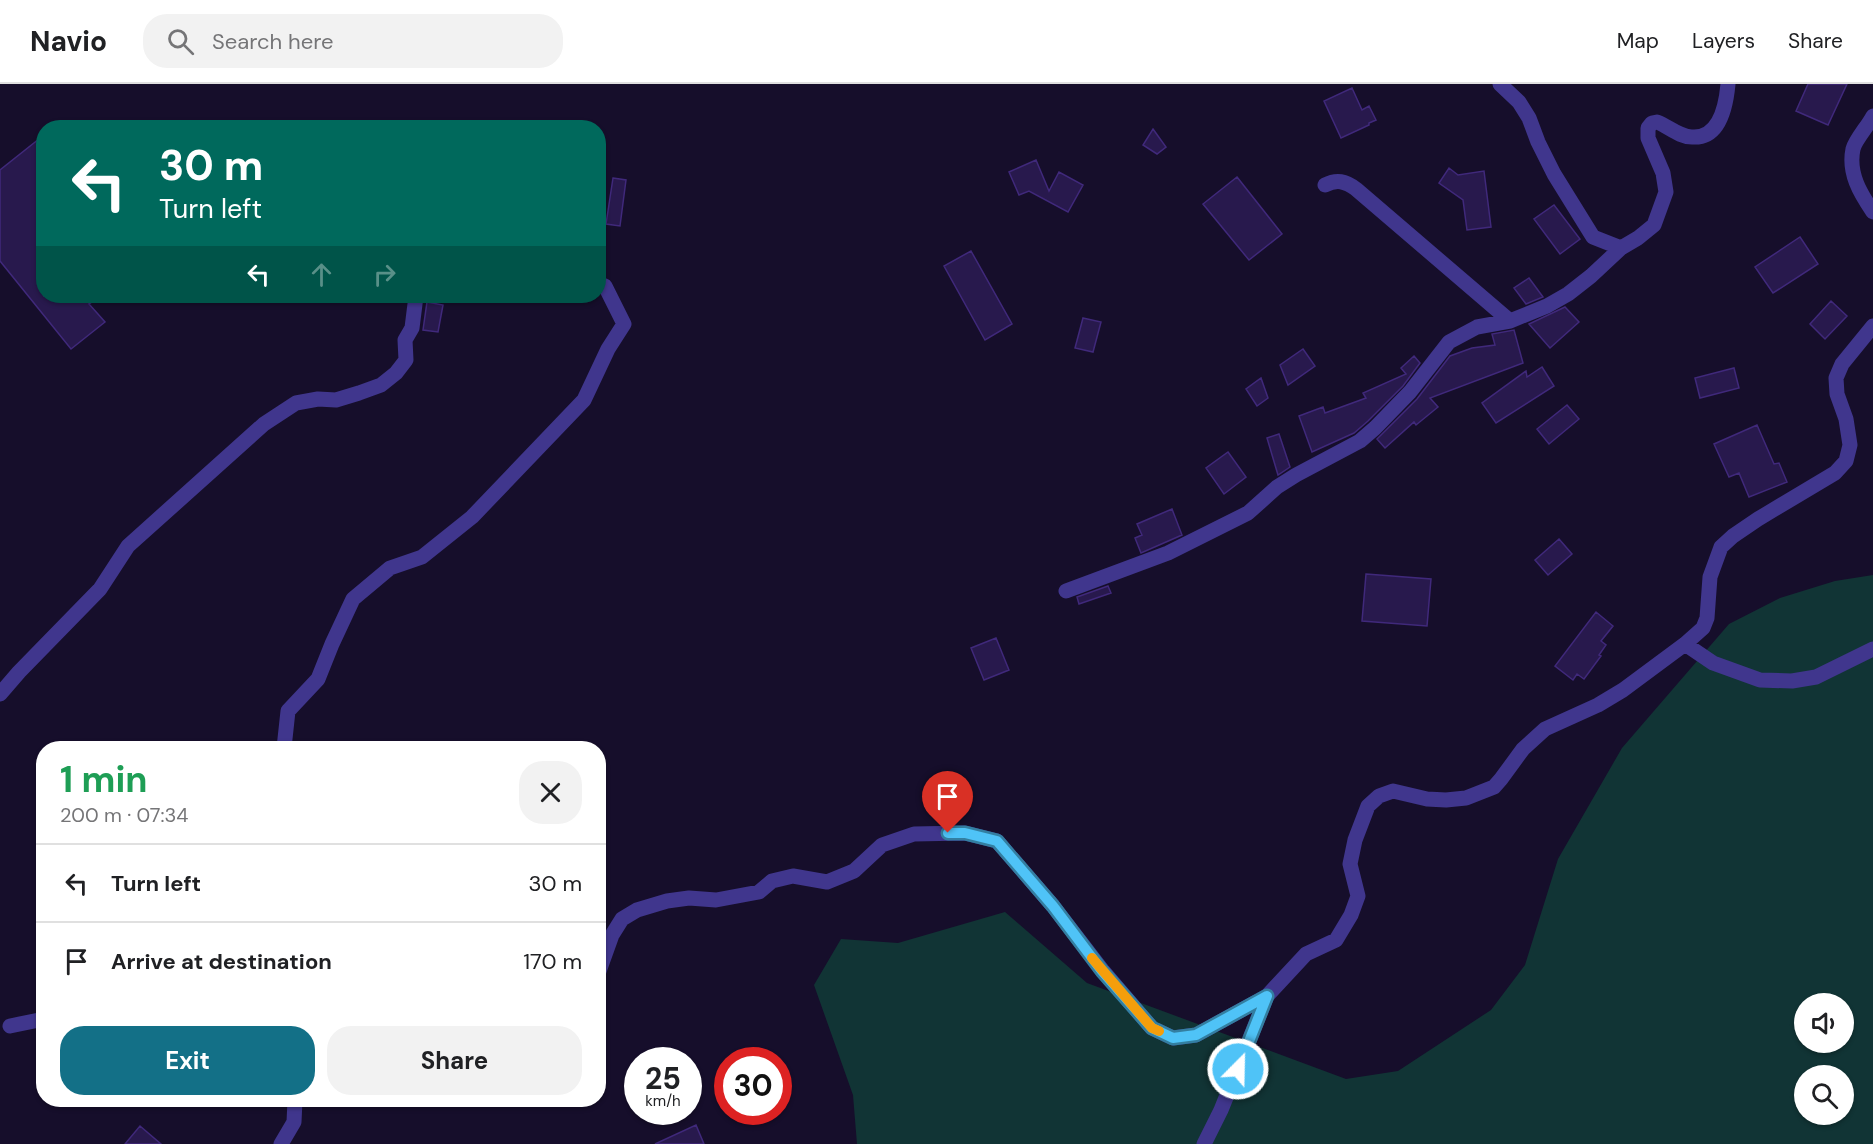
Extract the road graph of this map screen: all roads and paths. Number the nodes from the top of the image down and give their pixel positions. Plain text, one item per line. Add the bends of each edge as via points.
1 (1500, 84) edge
2 (1728, 84) edge
3 (1873, 116) edge
4 (1325, 185) dead end
5 (1873, 212) edge
6 (1622, 248) junction
7 (606, 288) edge
8 (415, 303) edge
9 (1510, 321) junction
10 (1873, 326) edge
11 (1066, 591) dead end
12 (1685, 644) junction
13 (1873, 649) edge
14 (0, 694) edge
15 (285, 741) edge
16 (606, 952) edge
17 (1267, 996) junction
18 (36, 1021) edge
19 (10, 1026) dead end
20 (295, 1107) edge
21 (281, 1144) edge
22 (1204, 1144) edge

1 - 6 street via 1519,102 1554,174 1593,237
2 - 6 street via 1722,117 1705,135 1691,137 1657,122 1648,128 1666,192 1654,225
3 - 5 street via 1853,148 1853,165 1857,186
4 - 9 street via 1340,181 1356,189
6 - 9 street via 1568,294
7 - 15 street via 624,324 584,400 472,517 422,557 390,568 352,599 318,679 288,711
8 - 14 street via 405,340 406,360 396,373 381,385 336,400 296,403 264,424 128,546 100,589
9 - 11 street via 1477,327 1449,342 1410,392 1360,441 1287,481 1248,513 1168,553
10 - 12 street via 1842,364 1836,378 1850,446 1846,461 1834,473 1758,519 1721,547 1710,577 1707,618 1703,628
12 - 13 street via 1713,663 1760,680 1792,681 1816,677
12 - 17 street via 1623,690 1545,729 1523,749 1494,787 1466,798 1446,800 1393,791 1379,796 1368,806 1355,840 1350,864 1358,896 1351,915 1336,940 1306,954
16 - 17 street via 622,919 637,910 667,901 716,900 759,892 772,881 793,876 827,882 854,872 882,845 914,834 965,833 997,841 1152,1028 1173,1038 1196,1035
17 - 22 street
18 - 19 street
20 - 21 street via 294,1122

